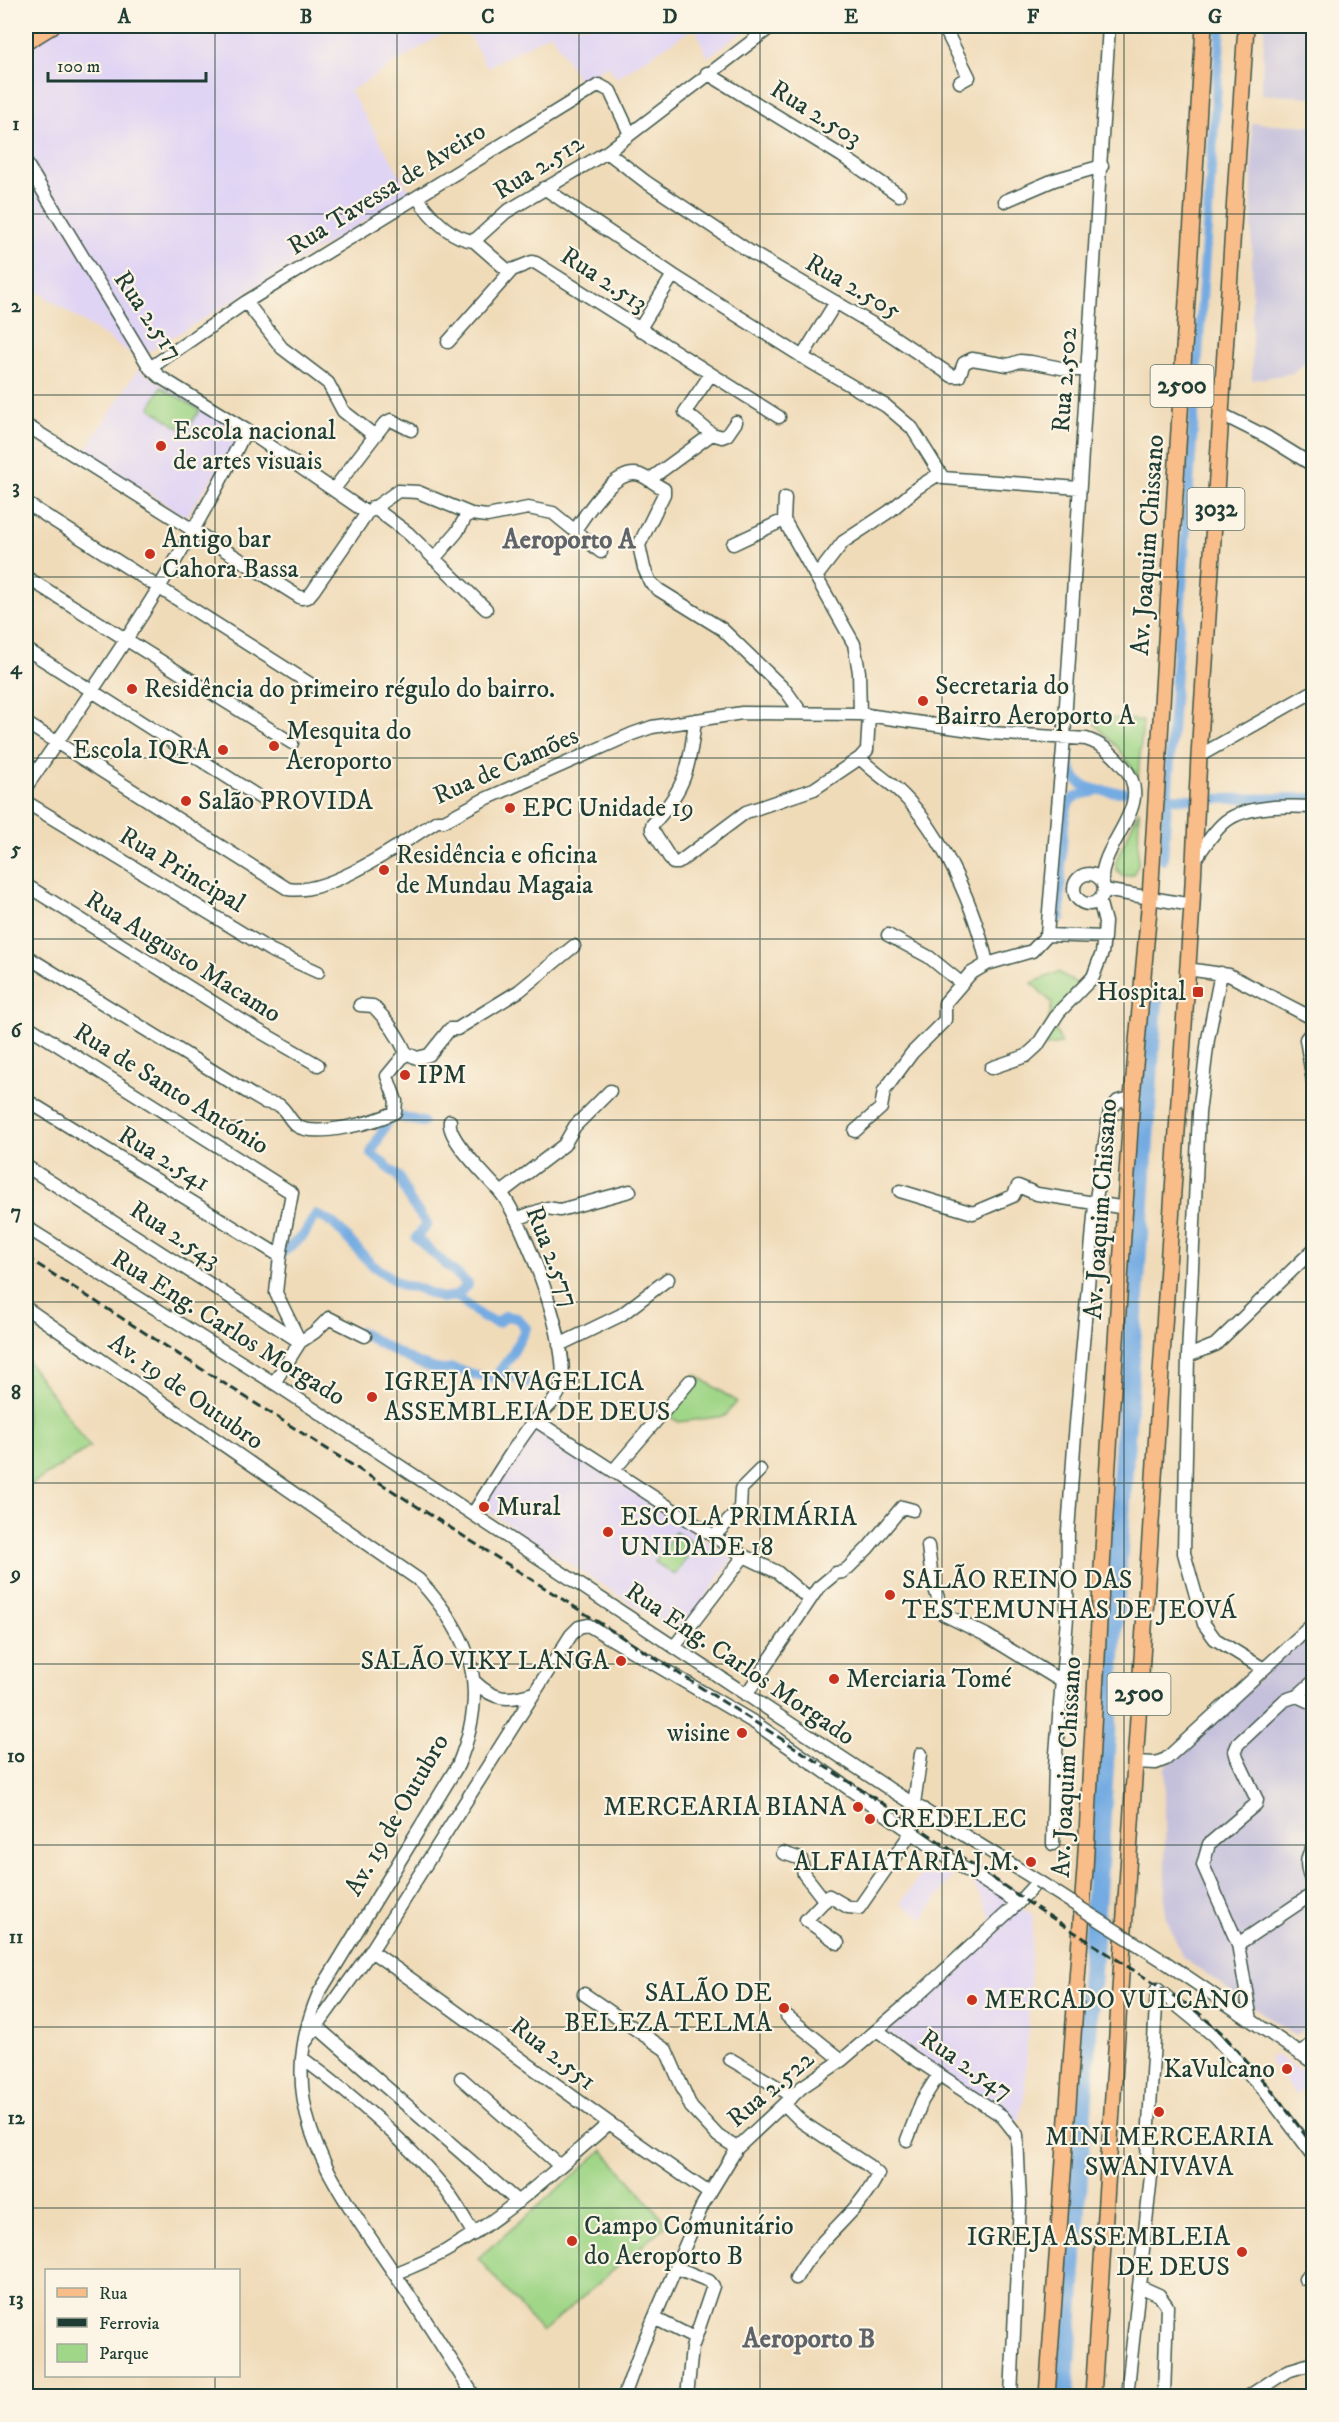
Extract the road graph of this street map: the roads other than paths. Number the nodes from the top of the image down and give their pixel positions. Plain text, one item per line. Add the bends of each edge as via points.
1 (52, 26) edge
2 (771, 26) edge
3 (953, 26) edge
4 (1109, 26) edge
5 (1204, 26) edge
6 (1246, 26) edge
7 (26, 42) edge
8 (707, 73) junction
9 (960, 82) dead end
10 (630, 134) junction
11 (607, 152) junction
12 (26, 163) edge
13 (1102, 166) junction
14 (544, 188) junction
15 (899, 195) dead end
16 (417, 196) junction
17 (1005, 201) dead end
18 (474, 241) junction
19 (512, 270) junction
20 (673, 275) junction
21 (246, 302) junction
22 (836, 302) junction
23 (639, 330) junction
24 (448, 342) dead end
25 (802, 357) junction
26 (150, 368) junction
27 (1088, 370) junction
28 (711, 374) junction
29 (1223, 415) junction
30 (779, 417) dead end
31 (735, 422) dead end
32 (26, 425) edge
33 (246, 430) junction
34 (411, 430) dead end
35 (712, 434) junction
36 (375, 436) junction
37 (1314, 466) edge
38 (939, 474) junction
39 (649, 480) junction
40 (1079, 488) junction
41 (334, 489) junction
42 (785, 498) dead end
43 (26, 503) edge
44 (370, 510) junction
45 (468, 513) junction
46 (784, 520) junction
47 (194, 530) junction
48 (575, 530) junction
49 (733, 544) dead end
50 (601, 552) dead end
51 (434, 560) junction
52 (26, 577) edge
53 (816, 577) junction
54 (160, 589) junction
55 (486, 609) dead end
56 (125, 640) junction
57 (26, 649) edge
58 (315, 687) dead end
59 (91, 691) junction
60 (1314, 691) edge
61 (801, 712) junction
62 (865, 715) junction
63 (695, 720) junction
64 (26, 723) edge
65 (1064, 738) junction
66 (56, 742) junction
67 (292, 742) dead end
68 (1199, 756) junction
69 (860, 758) junction
70 (26, 786) edge
71 (262, 799) dead end
72 (26, 802) edge
73 (1314, 807) edge
74 (1193, 862) junction
75 (26, 885) edge
76 (1102, 891) junction
77 (1150, 898) junction
78 (1192, 905) junction
79 (888, 935) dead end
80 (1047, 935) junction
81 (1104, 937) junction
82 (574, 946) dead end
83 (26, 956) edge
84 (987, 964) junction
85 (1187, 969) junction
86 (318, 972) dead end
87 (1221, 973) junction
88 (961, 983) junction
89 (1185, 992) joint
90 (360, 1005) dead end
91 (1314, 1019) edge
92 (26, 1025) edge
93 (1314, 1029) edge
94 (406, 1053) junction
95 (318, 1065) dead end
96 (991, 1068) dead end
97 (610, 1091) dead end
98 (1312, 1091) edge
99 (1132, 1098) junction
100 (26, 1100) edge
101 (450, 1121) dead end
102 (855, 1131) dead end
103 (26, 1166) edge
104 (630, 1191) dead end
105 (900, 1191) dead end
106 (501, 1193) junction
107 (1095, 1205) junction
108 (1126, 1208) junction
109 (516, 1219) junction
110 (26, 1227) edge
111 (1314, 1249) edge
112 (280, 1256) junction
113 (668, 1279) dead end
114 (26, 1308) edge
115 (365, 1336) dead end
116 (300, 1342) junction
117 (559, 1345) junction
118 (1188, 1356) junction
119 (690, 1382) dead end
120 (274, 1383) junction
121 (535, 1420) junction
122 (614, 1470) junction
123 (760, 1470) dead end
124 (913, 1510) dead end
125 (473, 1514) junction
126 (714, 1536) junction
127 (928, 1546) dead end
128 (744, 1556) junction
129 (809, 1599) junction
130 (1314, 1623) edge
131 (674, 1647) junction
132 (1264, 1669) junction
133 (1061, 1681) junction
134 (475, 1682) junction
135 (1314, 1682) edge
136 (534, 1694) junction
137 (746, 1695) junction
138 (1296, 1696) junction
139 (1314, 1704) edge
140 (921, 1754) dead end
141 (1134, 1762) junction
142 (918, 1807) junction
143 (911, 1833) junction
144 (1053, 1844) dead end
145 (1314, 1846) edge
146 (783, 1853) dead end
147 (1038, 1881) junction
148 (1314, 1887) edge
149 (1314, 1893) edge
150 (825, 1901) junction
151 (1018, 1903) junction
152 (838, 1943) dead end
153 (1238, 1944) junction
154 (371, 1951) junction
155 (584, 1994) dead end
156 (787, 2016) dead end
157 (1251, 2020) junction
158 (317, 2027) junction
159 (877, 2030) junction
160 (1314, 2042) edge
161 (302, 2052) junction
162 (1300, 2054) junction
163 (730, 2059) dead end
164 (842, 2060) junction
165 (1314, 2063) edge
166 (939, 2074) junction
167 (461, 2078) dead end
168 (788, 2100) junction
169 (607, 2125) junction
170 (907, 2140) dead end
171 (736, 2148) junction
172 (1314, 2156) edge
173 (560, 2166) junction
174 (708, 2193) junction
175 (518, 2202) junction
176 (474, 2234) junction
177 (677, 2268) junction
178 (395, 2274) junction
179 (796, 2278) dead end
180 (1139, 2286) junction
181 (654, 2318) junction
182 (694, 2338) junction
183 (1314, 2363) edge
184 (474, 2397) edge
185 (624, 2397) edge
186 (687, 2397) edge
187 (1011, 2397) edge
188 (1047, 2397) edge
189 (1094, 2397) edge
190 (1127, 2397) edge
191 (1164, 2397) edge
192 (1249, 2397) edge

1 - 7 main road
2 - 8 street, Rua 2.512
3 - 9 street via 945,30 969,77
4 - 13 street, Rua 2.502
5 - 77 main road, Av. Joaquim Chissano / 2500
6 - 29 main road, 3032
8 - 10 street, Rua 2.512
8 - 15 street, Rua 2.503
10 - 11 street, Rua 2.512
10 - 16 street, Rua Tavessa de Aveiro via 610,90 599,85
11 - 14 street, Rua 2.512
11 - 22 street, Rua 2.505 via 743,247
12 - 26 street, Rua 2.517
13 - 17 street via 1054,180
13 - 27 street, Rua 2.502
14 - 18 street, Rua 2.512 via 506,212
14 - 20 street
16 - 18 street via 454,235
16 - 21 street, Rua Tavessa de Aveiro
18 - 19 street
19 - 23 street, Rua 2.513 via 536,263
19 - 24 street
20 - 23 street
20 - 25 street
21 - 26 street, Rua Tavessa de Aveiro
21 - 36 street via 282,348 328,383 344,411
22 - 25 street
22 - 27 street, Rua 2.505 via 952,376 959,376 964,363 972,359
23 - 28 street, Rua 2.513
25 - 38 street via 906,421
26 - 33 street, Rua 2.517
27 - 40 street, Rua 2.502
28 - 30 street, Rua 2.513
28 - 35 street via 685,412
29 - 37 street
29 - 68 main road, 3032
31 - 35 street via 724,437
32 - 47 street
33 - 41 street, Rua 2.517
33 - 47 street
34 - 36 street via 392,420
35 - 39 street
36 - 41 street
38 - 40 street via 948,480
38 - 53 street via 843,542
39 - 48 street via 632,474 608,487
39 - 61 street via 665,491 639,545 650,582 722,629
40 - 65 street, Rua 2.502
41 - 44 street, Rua 2.517
42 - 46 street
43 - 54 street
44 - 45 street via 405,490
44 - 47 street via 306,598
44 - 51 street, Rua 2.517 via 408,533
45 - 48 street via 487,516 528,508 544,510
45 - 51 street
46 - 49 street
46 - 53 street
47 - 54 street
48 - 50 street
51 - 55 street, Rua 2.517
52 - 56 street
53 - 62 street via 854,644
54 - 56 street
54 - 58 street
56 - 59 street
56 - 67 street
57 - 59 street
59 - 66 street
59 - 71 street
60 - 68 street
61 - 62 street, Rua de Camões
61 - 63 street, Rua de Camões via 742,713
62 - 65 street, Rua de Camões via 991,733
62 - 69 street via 867,750
63 - 66 street, Rua de Camões via 652,727 615,741 437,821 359,870 301,891 288,889
63 - 69 street via 688,769 667,811 652,825 673,863 746,812 808,792
64 - 66 street, Rua de Camões
65 - 76 street, Rua de Camões via 1099,743 1126,769 1136,788 1130,812 1104,865
65 - 80 street, Rua 2.502
66 - 70 street
68 - 74 main road, 3032
69 - 84 street via 903,794 951,863 971,906
72 - 86 street, Rua Principal via 270,950
73 - 74 street via 1260,809 1235,816 1220,827
74 - 78 main road, 3032
75 - 95 street, Rua Augusto Macamo
76 - 77 street
76 - 81 street
77 - 78 street
77 - 99 main road, Av. Joaquim Chissano / 2500
78 - 85 main road, 3032
79 - 88 street via 929,957
80 - 81 street
80 - 84 street via 1032,951
81 - 96 street via 1093,977 1059,1012 1038,1046 1026,1056
82 - 94 street via 519,990 457,1029 450,1029 429,1055 417,1058
83 - 94 street via 252,1095 279,1105 300,1128 341,1127 395,1112 387,1076
84 - 88 street
85 - 87 street
85 - 89 main road, 3032
87 - 91 street
87 - 118 street via 1199,1113
88 - 102 street via 945,1003 945,1020 912,1053 884,1091 881,1108
89 - 141 main road, 2500
90 - 94 street via 373,1006 380,1012
92 - 112 street, Rua de Santo António via 292,1193
93 - 98 street via 1306,1039
97 - 106 street via 575,1126 564,1145
99 - 107 street via 1118,1101 1110,1110
99 - 108 main road, Av. Joaquim Chissano / 2500
100 - 112 street, Rua 2.541
101 - 106 street, Rua 2.577 via 449,1127 471,1161
103 - 116 street, Rua 2.543
104 - 109 street via 560,1209 547,1208
105 - 107 street via 973,1213 1013,1196 1018,1186 1036,1194
106 - 109 street, Rua 2.577
107 - 108 street
107 - 133 street via 1068,1531 1067,1618
108 - 188 main road, Av. Joaquim Chissano / 2500
109 - 117 street, Rua 2.577 via 537,1265
110 - 120 street, Rua Eng. Carlos Morgado
111 - 118 street via 1215,1345
112 - 116 street via 276,1293
113 - 117 street via 621,1315
114 - 134 street, Av. 19 de Outubro via 418,1580 458,1629
115 - 116 street via 329,1318
116 - 120 street
117 - 121 street, Rua 2.577 via 563,1377 560,1389
118 - 132 street via 1184,1553 1187,1572 1204,1624 1215,1639
119 - 122 street
120 - 125 street, Rua Eng. Carlos Morgado
121 - 122 street
121 - 125 street, Rua 2.577
122 - 126 street
123 - 126 street via 741,1489 740,1509
124 - 129 street via 902,1507 868,1548
125 - 131 street, Rua Eng. Carlos Morgado
126 - 128 street
127 - 133 street via 932,1580 943,1614
128 - 129 street via 777,1572
128 - 131 street
129 - 137 street
130 - 132 street
131 - 137 street, Rua Eng. Carlos Morgado
132 - 141 street via 1166,1759
133 - 144 street
134 - 136 street via 499,1699
134 - 161 street, Av. 19 de Outubro via 472,1722 458,1765 319,1993
135 - 138 street
136 - 143 street via 571,1635 588,1624 755,1723
136 - 154 street
137 - 142 street, Rua Eng. Carlos Morgado
138 - 139 street
138 - 153 street via 1286,1700 1238,1744 1237,1758 1256,1804 1209,1844 1203,1865
140 - 142 street
141 - 189 main road, 2500
142 - 143 street
142 - 147 street, Rua Eng. Carlos Morgado
143 - 150 street via 858,1908 848,1907 832,1896
143 - 151 street
145 - 148 street via 1308,1852 1306,1869
146 - 150 street via 801,1859 804,1875
147 - 151 street, Rua 2.522
147 - 157 street, Rua Eng. Carlos Morgado, bridge
149 - 153 street
150 - 152 street via 806,1920
151 - 159 street, Rua 2.522
153 - 157 street
154 - 158 street
154 - 169 street, Rua 2.551 via 490,2034
155 - 171 street via 666,2050 691,2107 718,2136
156 - 164 street
157 - 162 street, Rua Eng. Carlos Morgado
158 - 161 street
158 - 175 street
159 - 164 street, Rua 2.522
159 - 166 street, Rua 2.547
160 - 162 street
161 - 176 street via 419,2160 443,2186
161 - 178 street, Av. 19 de Outubro via 302,2096 314,2144 352,2212
162 - 165 street, Rua Eng. Carlos Morgado
163 - 168 street
164 - 168 street, Rua 2.522
166 - 170 street via 922,2101
166 - 187 street, Rua 2.547 via 1011,2123 1020,2145
167 - 173 street
168 - 171 street, Rua 2.522
168 - 179 street via 802,2122 878,2174 866,2193 813,2250
169 - 173 street
169 - 174 street, Rua 2.551
171 - 174 street, Rua 2.522
172 - 180 street via 1264,2090 1213,2035 1157,1989 1147,2158 1150,2176
173 - 175 street
174 - 177 street, Rua 2.522
175 - 176 street
176 - 178 street
177 - 181 street, Rua 2.522
177 - 182 street via 713,2286
178 - 184 street, Av. 19 de Outubro
180 - 190 street
180 - 191 street via 1159,2295 1167,2306
181 - 182 street
181 - 185 street, Rua 2.522
182 - 186 street
183 - 192 street via 1287,2371

